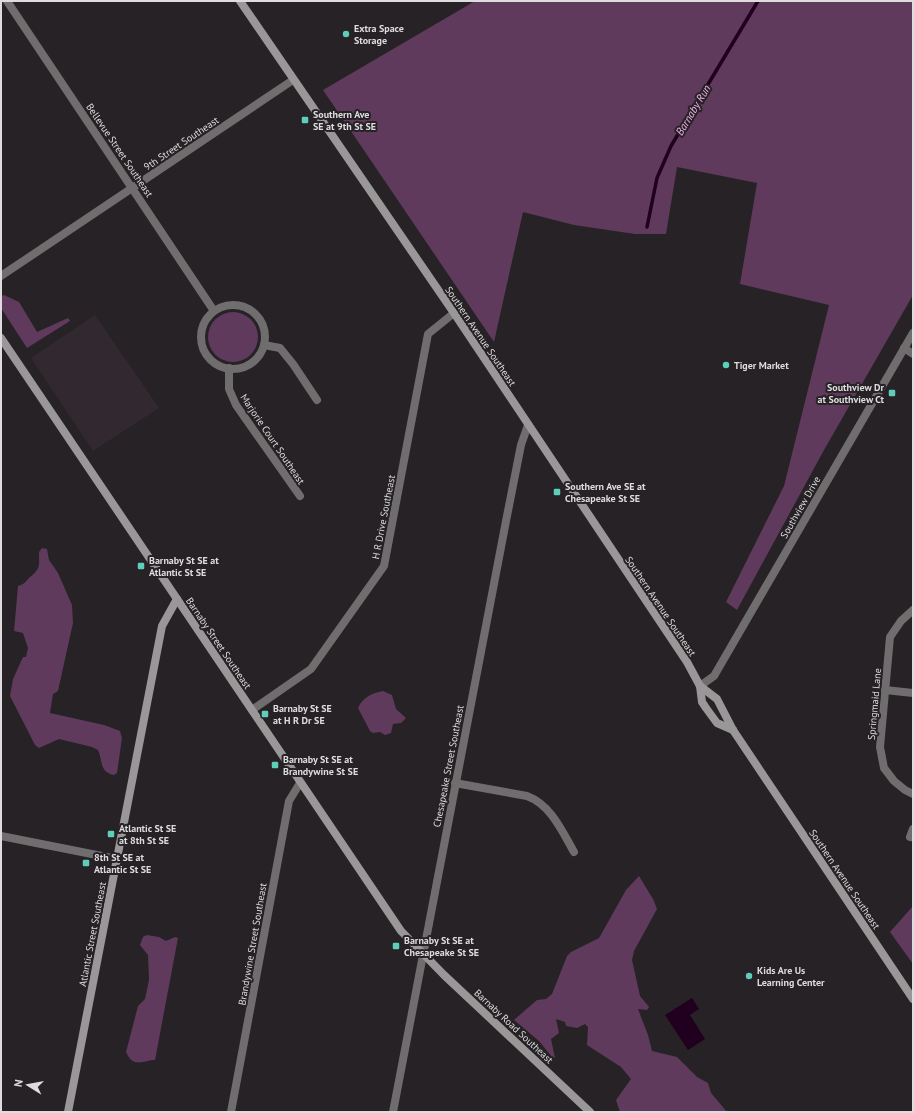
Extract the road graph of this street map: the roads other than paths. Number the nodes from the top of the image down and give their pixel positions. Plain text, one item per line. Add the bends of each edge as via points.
1 (7, 1) edge
2 (240, 1) edge
3 (293, 80) junction
4 (133, 187) junction
5 (1, 276) edge
6 (214, 311) junction
7 (454, 313) junction
8 (913, 333) edge
9 (1, 338) edge
10 (264, 345) junction
11 (904, 348) junction
12 (913, 354) edge
13 (229, 368) junction
14 (317, 400) dead end
15 (528, 425) junction
16 (300, 496) dead end
17 (177, 599) junction
18 (913, 610) edge
19 (700, 686) junction
20 (885, 690) junction
21 (913, 693) edge
22 (252, 710) junction
23 (733, 730) junction
24 (300, 783) junction
25 (455, 783) junction
26 (913, 794) edge
27 (1, 836) edge
28 (574, 852) dead end
29 (117, 859) junction
30 (424, 955) junction
31 (913, 999) edge
32 (68, 1112) edge
33 (231, 1112) edge
34 (393, 1112) edge
35 (590, 1112) edge

1 - 4 street, Bellevue Street Southeast
2 - 3 street, Southern Avenue Southeast
3 - 4 street, 9th Street Southeast
3 - 7 street, Southern Avenue Southeast
4 - 5 street, 9th Street Southeast
4 - 6 street, Bellevue Street Southeast
6 - 10 street via 233,305 252,312 263,327
6 - 13 street via 204,325 202,345 213,362
7 - 15 street, Southern Avenue Southeast
7 - 22 street, H R Drive Southeast via 428,334 384,566 311,669
8 - 11 street, Southview Drive
9 - 17 street, Barnaby Street Southeast
10 - 13 street via 251,363
10 - 14 street via 280,348
11 - 12 street
11 - 19 street, Southview Drive via 714,676
13 - 16 street, Marjorie Court Southeast via 229,389 236,405
15 - 19 street, Southern Avenue Southeast
15 - 25 street, Chesapeake Street Southeast via 521,445
17 - 22 street, Barnaby Street Southeast
17 - 29 street, Atlantic Street Southeast via 162,626
18 - 20 street, Springmaid Lane via 890,637
19 - 23 street, Southern Avenue Southeast via 717,699
19 - 23 street, Southern Avenue Southeast via 702,702 717,723
20 - 21 street
20 - 26 street, Springmaid Lane via 880,747 884,768 899,786
22 - 24 street, Barnaby Street Southeast
23 - 31 street, Southern Avenue Southeast
24 - 30 street, Barnaby Street Southeast via 401,931
24 - 33 street, Brandywine Street Southeast via 289,801
25 - 28 street via 527,796 538,801 549,811
25 - 30 street, Chesapeake Street Southeast
27 - 29 street
29 - 32 street, Atlantic Street Southeast
30 - 34 street, Chesapeake Street Southeast
30 - 35 street, Barnaby Road Southeast

